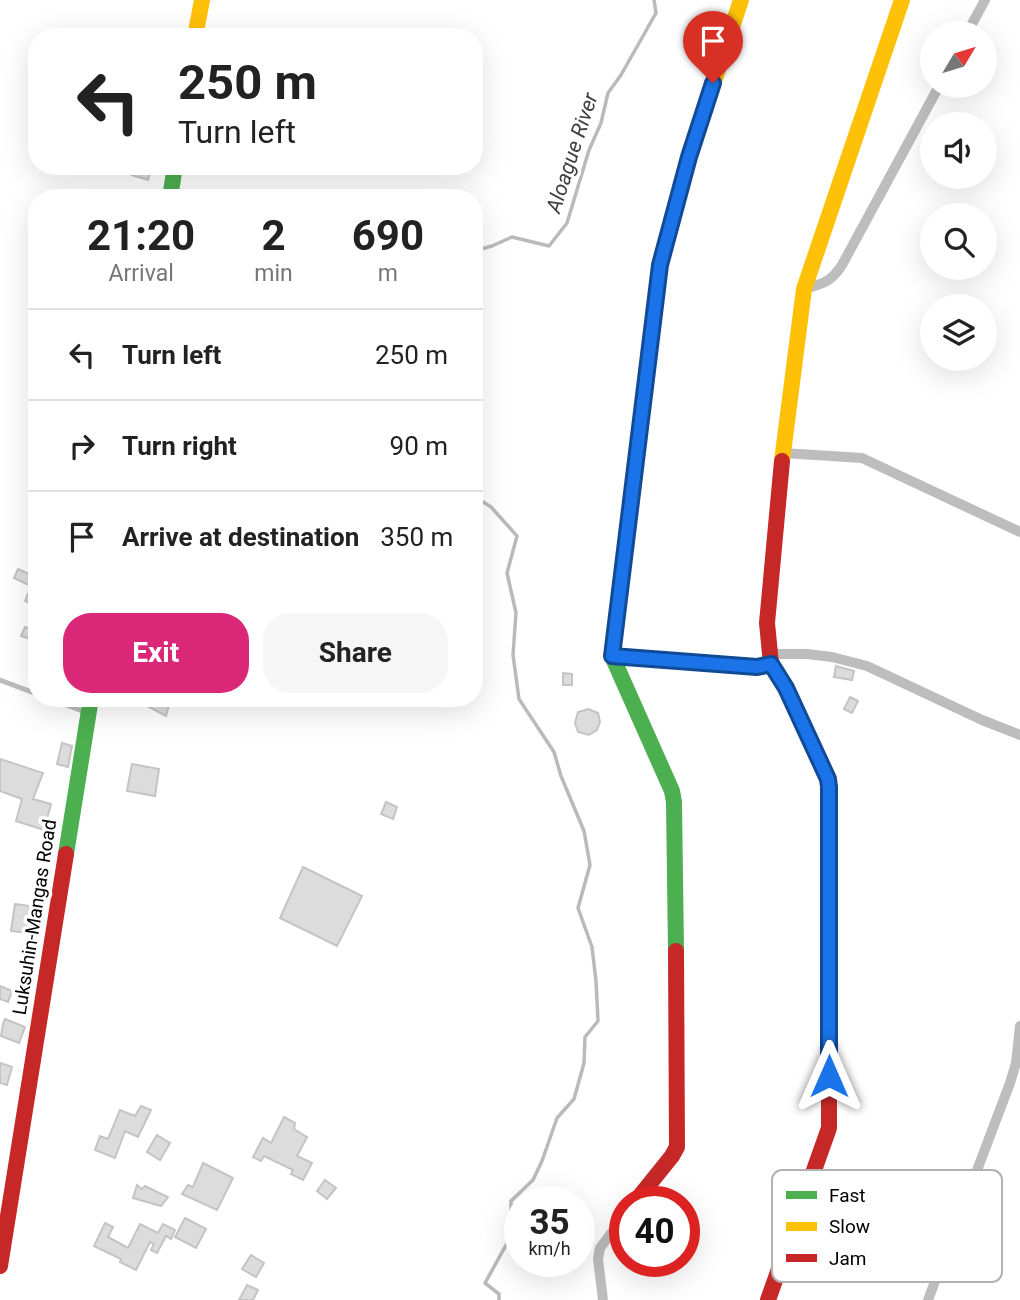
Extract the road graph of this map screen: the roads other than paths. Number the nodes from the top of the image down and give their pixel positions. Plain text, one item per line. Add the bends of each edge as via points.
1 (201, 0) edge
2 (741, 0) edge
3 (902, 0) edge
4 (985, 0) edge
5 (974, 21) edge
6 (196, 28) edge
7 (932, 98) edge
8 (804, 289) junction
9 (783, 453) junction
10 (1020, 532) edge
11 (612, 656) junction
12 (770, 659) junction
13 (0, 681) edge
14 (28, 691) edge
15 (89, 707) edge
16 (1020, 735) edge
17 (1020, 1026) edge
18 (814, 1170) edge
19 (977, 1170) edge
20 (648, 1186) edge
21 (609, 1235) edge
22 (0, 1266) edge
23 (774, 1282) edge
24 (935, 1282) edge
25 (603, 1300) edge
26 (768, 1300) edge
27 (928, 1300) edge

1 - 6 street
2 - 11 street via 689,157 660,265
3 - 8 street
4 - 5 street
7 - 8 street via 835,276
8 - 9 street
9 - 10 street via 862,458
9 - 12 street via 767,623
11 - 12 street via 757,667
11 - 20 street via 674,802 677,1147
12 - 16 street via 807,654 867,666
12 - 18 street via 829,787 829,1128
13 - 14 lane
15 - 22 street, Luksuhin-Mangas Road
17 - 19 street via 1016,1063
21 - 25 street via 598,1258
23 - 26 street
24 - 27 street

